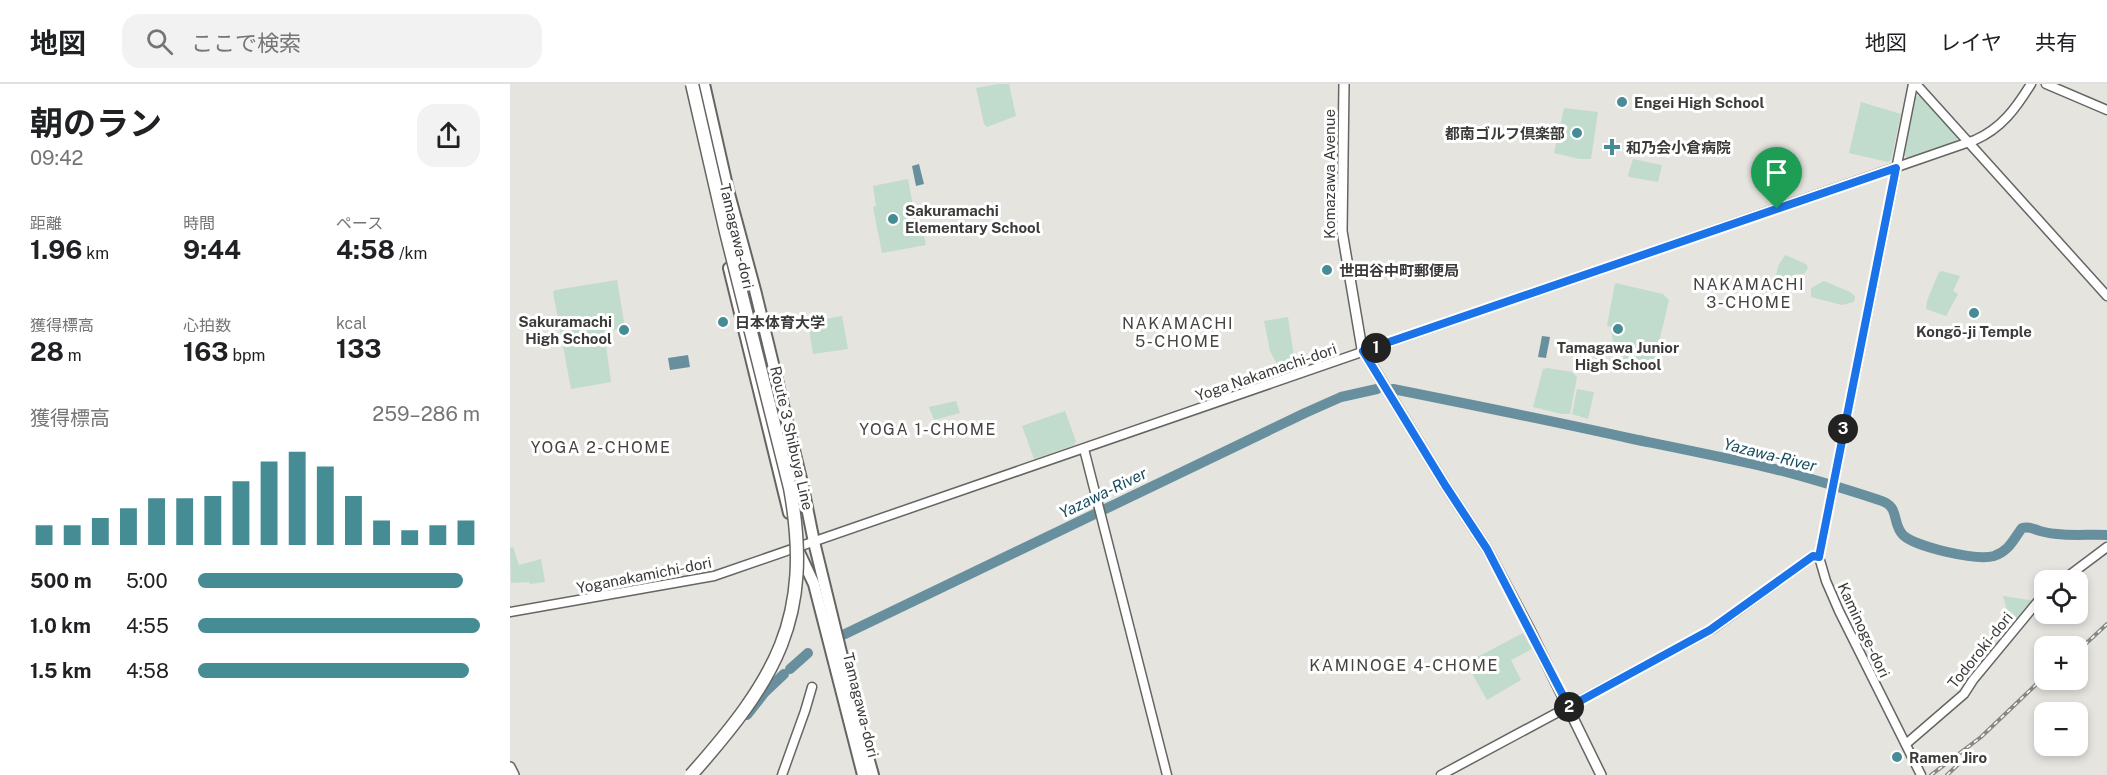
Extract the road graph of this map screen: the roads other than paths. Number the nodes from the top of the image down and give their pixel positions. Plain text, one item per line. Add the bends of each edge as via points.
1 (687, 84) edge
2 (692, 84) edge
3 (699, 84) edge
4 (704, 84) edge
5 (1344, 84) edge
6 (1914, 84) edge
7 (2031, 84) edge
8 (2046, 84) edge
9 (2107, 110) edge
10 (1969, 143) junction
11 (1896, 168) junction
12 (2107, 296) edge
13 (1363, 351) junction
14 (1084, 449) junction
15 (814, 542) junction
16 (2107, 547) edge
17 (797, 549) junction
18 (1819, 557) junction
19 (2076, 570) edge
20 (2034, 606) edge
21 (510, 612) edge
22 (812, 687) dead end
23 (1569, 707) junction
24 (1906, 744) junction
25 (510, 767) edge
26 (514, 775) edge
27 (691, 775) edge
28 (701, 775) edge
29 (782, 775) edge
30 (863, 775) edge
31 (873, 775) edge
32 (1167, 775) edge
33 (1441, 775) edge
34 (1601, 775) edge
35 (1921, 775) edge

1 - 17 highway, Tamagawa-dori
2 - 27 highway, Route 3 Shibuya Line, bridge via 788,480 798,557 792,610 772,667 748,706
3 - 28 highway, Route 3 Shibuya Line via 793,469 805,556 799,612 779,670 753,711
4 - 15 highway, Tamagawa-dori
5 - 13 main road, Komazawa Avenue via 1342,231
6 - 10 street
6 - 11 street, Kaminoge-dori
7 - 10 street, Yoga Nakamachi-dori via 2004,121
8 - 9 street
10 - 11 street, Yoga Nakamachi-dori
10 - 12 street
11 - 13 street, Yoga Nakamachi-dori
11 - 18 street, Kaminoge-dori
13 - 14 street, Yoga Nakamachi-dori
13 - 23 main road, Komazawa Avenue via 1487,549
14 - 15 street, Yoga Nakamachi-dori
14 - 32 street
15 - 17 street, Yoganakamichi-dori
15 - 31 highway, Tamagawa-dori
16 - 19 street
17 - 21 street, Yoganakamichi-dori via 704,580
17 - 30 highway, Tamagawa-dori via 814,584
18 - 23 street via 1813,556 1710,630
18 - 24 street, Kaminoge-dori via 1839,610
20 - 24 street, Todoroki-dori via 1964,694
22 - 29 street
23 - 33 street
23 - 34 main road, Komazawa Avenue
24 - 35 street, Kaminoge-dori
25 - 26 main road

